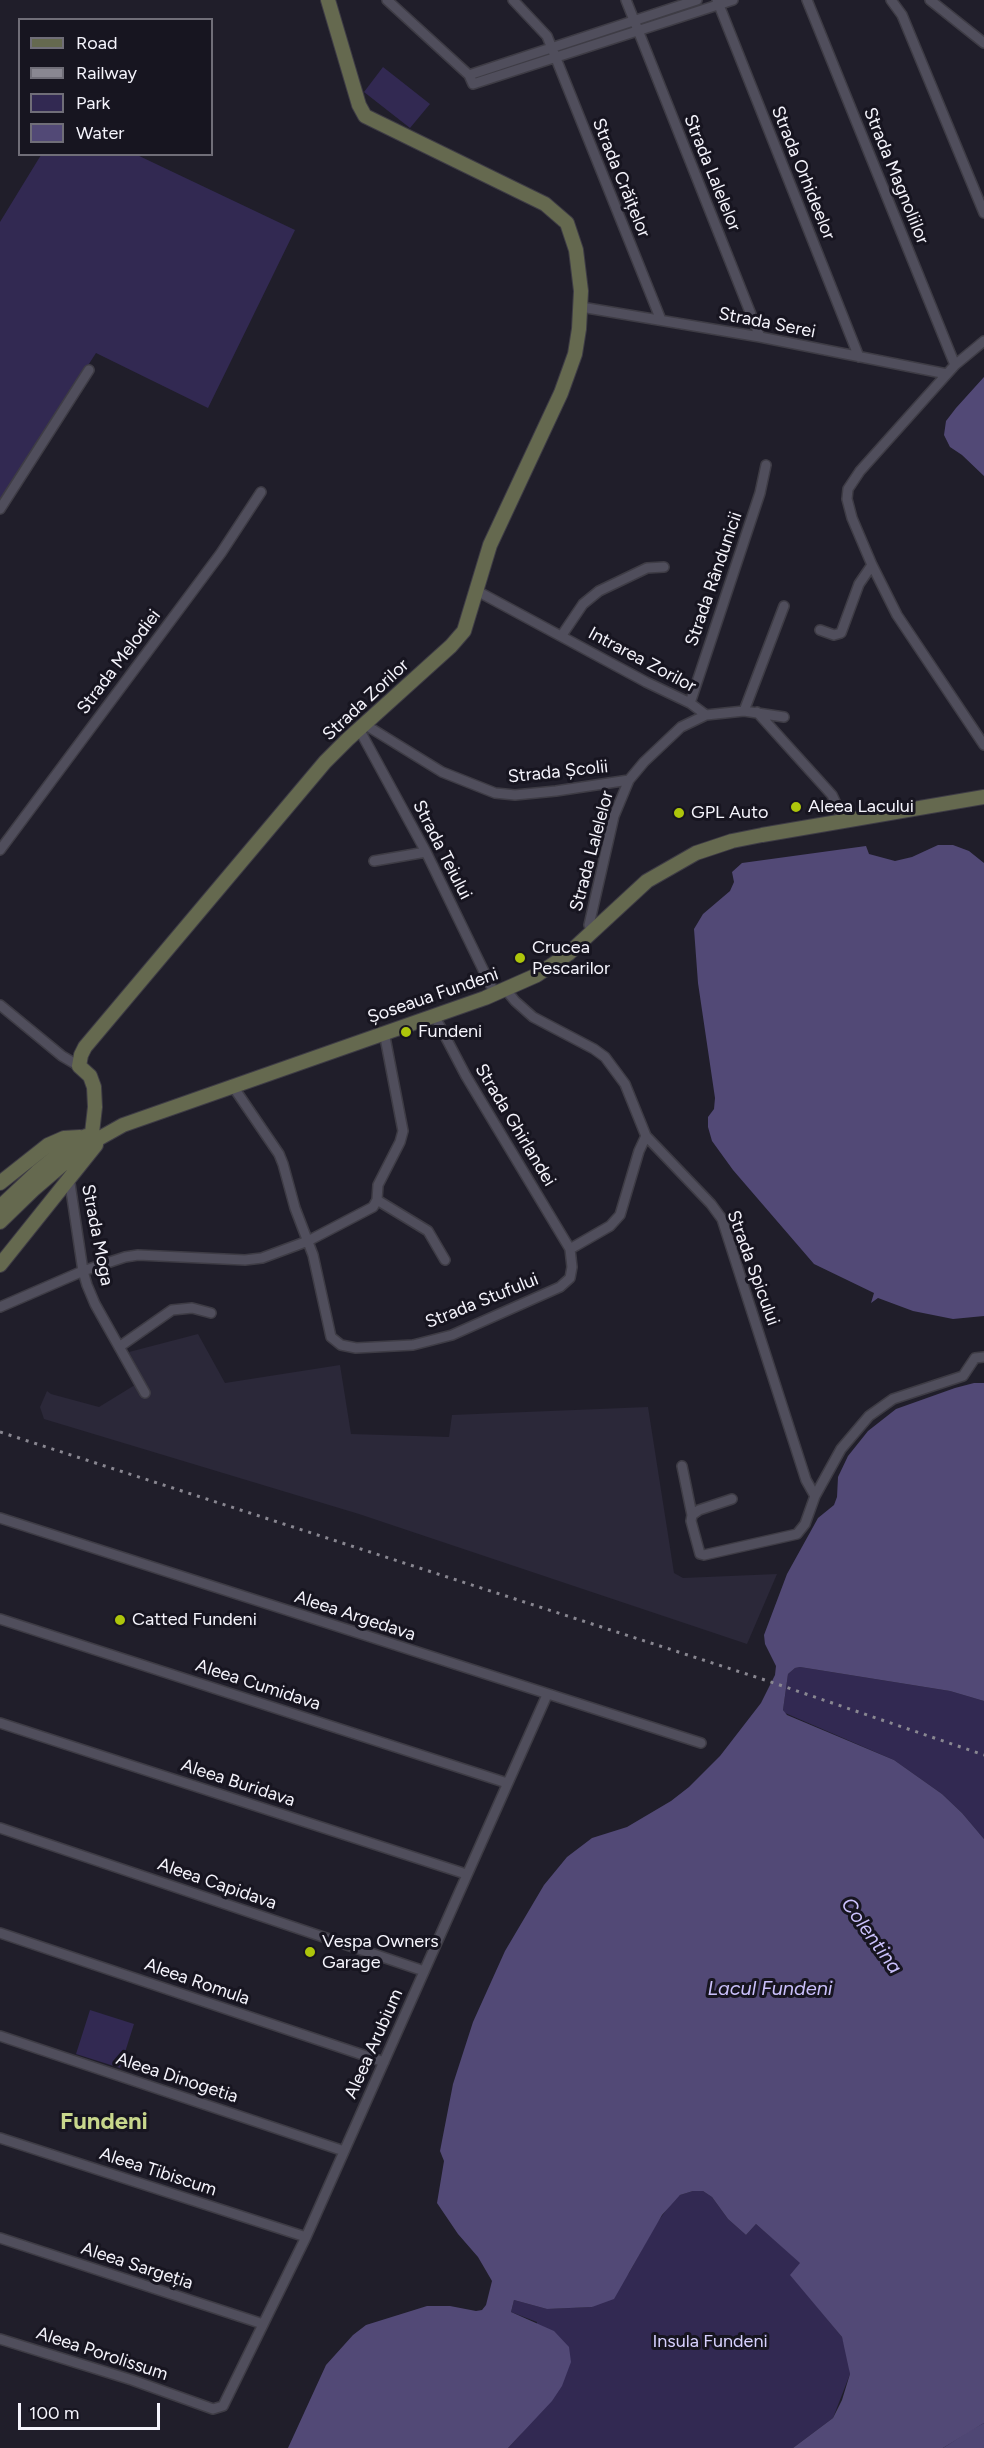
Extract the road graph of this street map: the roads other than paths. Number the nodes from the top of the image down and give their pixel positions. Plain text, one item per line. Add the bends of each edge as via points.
1 (328, 0) edge
2 (387, 0) edge
3 (513, 0) edge
4 (626, 0) edge
5 (697, 0) edge
6 (733, 0) edge
7 (807, 0) edge
8 (891, 0) edge
9 (930, 0) edge
10 (718, 2) edge
11 (632, 21) junction
12 (636, 31) junction
13 (984, 43) edge
14 (552, 48) junction
15 (555, 58) junction
16 (469, 75) junction
17 (984, 213) edge
18 (581, 307) junction
19 (661, 320) junction
20 (759, 337) junction
21 (984, 341) edge
22 (859, 357) junction
23 (955, 365) junction
24 (89, 370) dead end
25 (947, 374) junction
26 (766, 465) dead end
27 (261, 492) dead end
28 (0, 509) edge
29 (872, 565) junction
30 (664, 567) dead end
31 (477, 591) junction
32 (784, 606) dead end
33 (820, 630) dead end
34 (562, 635) junction
35 (690, 703) junction
36 (744, 711) junction
37 (757, 712) junction
38 (706, 715) junction
39 (784, 717) dead end
40 (362, 726) junction
41 (984, 745) edge
42 (629, 780) junction
43 (984, 789) edge
44 (984, 797) edge
45 (843, 817) junction
46 (0, 850) edge
47 (426, 852) junction
48 (374, 861) dead end
49 (590, 925) junction
50 (492, 988) junction
51 (506, 990) junction
52 (0, 1005) edge
53 (434, 1015) junction
54 (384, 1032) junction
55 (79, 1066) junction
56 (232, 1085) junction
57 (108, 1132) junction
58 (88, 1135) junction
59 (646, 1136) junction
60 (59, 1160) junction
61 (69, 1177) junction
62 (0, 1183) edge
63 (377, 1200) junction
64 (0, 1207) edge
65 (0, 1222) edge
66 (308, 1241) junction
67 (570, 1249) junction
68 (445, 1260) dead end
69 (0, 1265) edge
70 (83, 1271) junction
71 (0, 1306) edge
72 (211, 1313) dead end
73 (119, 1347) junction
74 (984, 1357) edge
75 (144, 1393) dead end
76 (682, 1466) dead end
77 (815, 1496) junction
78 (732, 1499) dead end
79 (692, 1515) junction
80 (0, 1518) edge
81 (0, 1619) edge
82 (547, 1695) junction
83 (0, 1723) edge
84 (700, 1743) dead end
85 (507, 1783) junction
86 (0, 1828) edge
87 (466, 1874) junction
88 (0, 1933) edge
89 (424, 1971) junction
90 (0, 2036) edge
91 (384, 2062) junction
92 (0, 2138) edge
93 (344, 2151) junction
94 (306, 2237) junction
95 (0, 2238) edge
96 (263, 2324) junction
97 (0, 2339) edge
98 (225, 2402) joint

1 - 18 main road, Strada Zorilor via 365,116 558,213 573,239
2 - 16 street
3 - 14 street, Strada Crăițelor via 545,32
4 - 11 street, Strada Lalelelor
5 - 11 street
6 - 10 street
7 - 23 street, Strada Magnoliilor
8 - 17 street via 902,15
9 - 13 street
10 - 12 street
10 - 22 street, Strada Orhideelor
11 - 12 street, Strada Lalelelor
11 - 14 street
12 - 15 street
12 - 20 street, Strada Lalelelor
14 - 15 street, Strada Crăițelor
14 - 16 street
15 - 16 street via 473,84
15 - 19 street, Strada Crăițelor
18 - 19 street, Strada Serei
18 - 31 main road, Strada Zorilor via 565,384 490,545
19 - 20 street, Strada Serei
20 - 22 street, Strada Serei
21 - 23 street
22 - 25 street, Strada Serei
23 - 25 street
24 - 28 street
25 - 29 street via 848,489 849,508
26 - 35 street, Strada Rândunicii
27 - 46 street, Strada Melodiei via 221,553
29 - 33 street via 859,584 841,633
29 - 41 street via 903,624
30 - 34 street, Intrarea Zorilor via 647,568 599,591 583,604
31 - 34 street, Intrarea Zorilor
31 - 40 main road, Strada Zorilor via 468,622 458,639
32 - 36 street
34 - 35 street, Intrarea Zorilor
35 - 38 street, Intrarea Zorilor
36 - 37 street
36 - 38 street
37 - 39 street
37 - 45 street via 832,795
38 - 42 street, Strada Lalelelor via 671,734
40 - 42 street, Strada Școlii via 442,772 495,793 579,789
40 - 47 street, Strada Teiului
40 - 55 main road, Strada Zorilor via 315,774 85,1047
42 - 49 street, Strada Lalelelor via 614,816
43 - 45 main road, Șoseaua Fundeni
44 - 45 main road, Șoseaua Fundeni
45 - 49 main road, Șoseaua Fundeni via 738,833 692,848 643,876
45 - 51 main road, Șoseaua Fundeni via 732,841 682,859 647,881 557,962
47 - 48 street
47 - 50 street, Strada Teiului
49 - 50 main road, Șoseaua Fundeni via 545,963
50 - 58 main road, Șoseaua Fundeni via 165,1102
51 - 53 main road, Șoseaua Fundeni
51 - 59 street, Strada Spicului via 533,1017 605,1057 625,1084
52 - 55 street
53 - 54 main road, Șoseaua Fundeni
53 - 67 street, Strada Ghirlandei
54 - 56 main road, Șoseaua Fundeni
54 - 63 street via 403,1131 378,1185
55 - 58 main road via 90,1076 96,1099
56 - 57 main road, Șoseaua Fundeni
56 - 66 street via 279,1154
57 - 60 main road, Șoseaua Fundeni
57 - 61 main road
58 - 60 main road, Șoseaua Fundeni
58 - 62 main road, Șoseaua Fundeni via 48,1145
59 - 67 street via 620,1215 610,1226
59 - 77 street, Strada Spicului via 722,1219 806,1480
60 - 64 main road, Șoseaua Fundeni
60 - 65 main road, Șoseaua Fundeni
61 - 69 main road
61 - 70 street, Strada Moga
63 - 66 street via 366,1212
63 - 68 street via 428,1231
66 - 67 street, Strada Stufului via 331,1337 341,1345 356,1348 413,1345 452,1335 560,1287 572,1272
66 - 70 street via 253,1260 138,1255
70 - 71 street
70 - 73 street, Strada Moga via 95,1304
72 - 73 street via 192,1308 172,1310
73 - 75 street, Strada Moga
74 - 77 street via 975,1358 959,1378 893,1400 869,1416 842,1449
76 - 79 street
77 - 79 street via 797,1534 704,1555 698,1551
78 - 79 street
80 - 82 street, Aleea Argedava
81 - 85 street, Aleea Cumidava
82 - 84 street, Aleea Argedava
82 - 85 street, Aleea Arubium
83 - 87 street, Aleea Buridava
85 - 87 street, Aleea Arubium
86 - 89 street, Aleea Capidava
87 - 89 street, Aleea Arubium
88 - 91 street, Aleea Romula
89 - 91 street, Aleea Arubium
90 - 93 street, Aleea Dinogetia
91 - 93 street, Aleea Arubium
92 - 94 street, Aleea Tibiscum
93 - 94 street, Aleea Arubium
94 - 96 street, Aleea Arubium
95 - 96 street, Aleea Sargeția
96 - 98 street, Aleea Arubium
97 - 98 street, Aleea Porolissum via 213,2409

